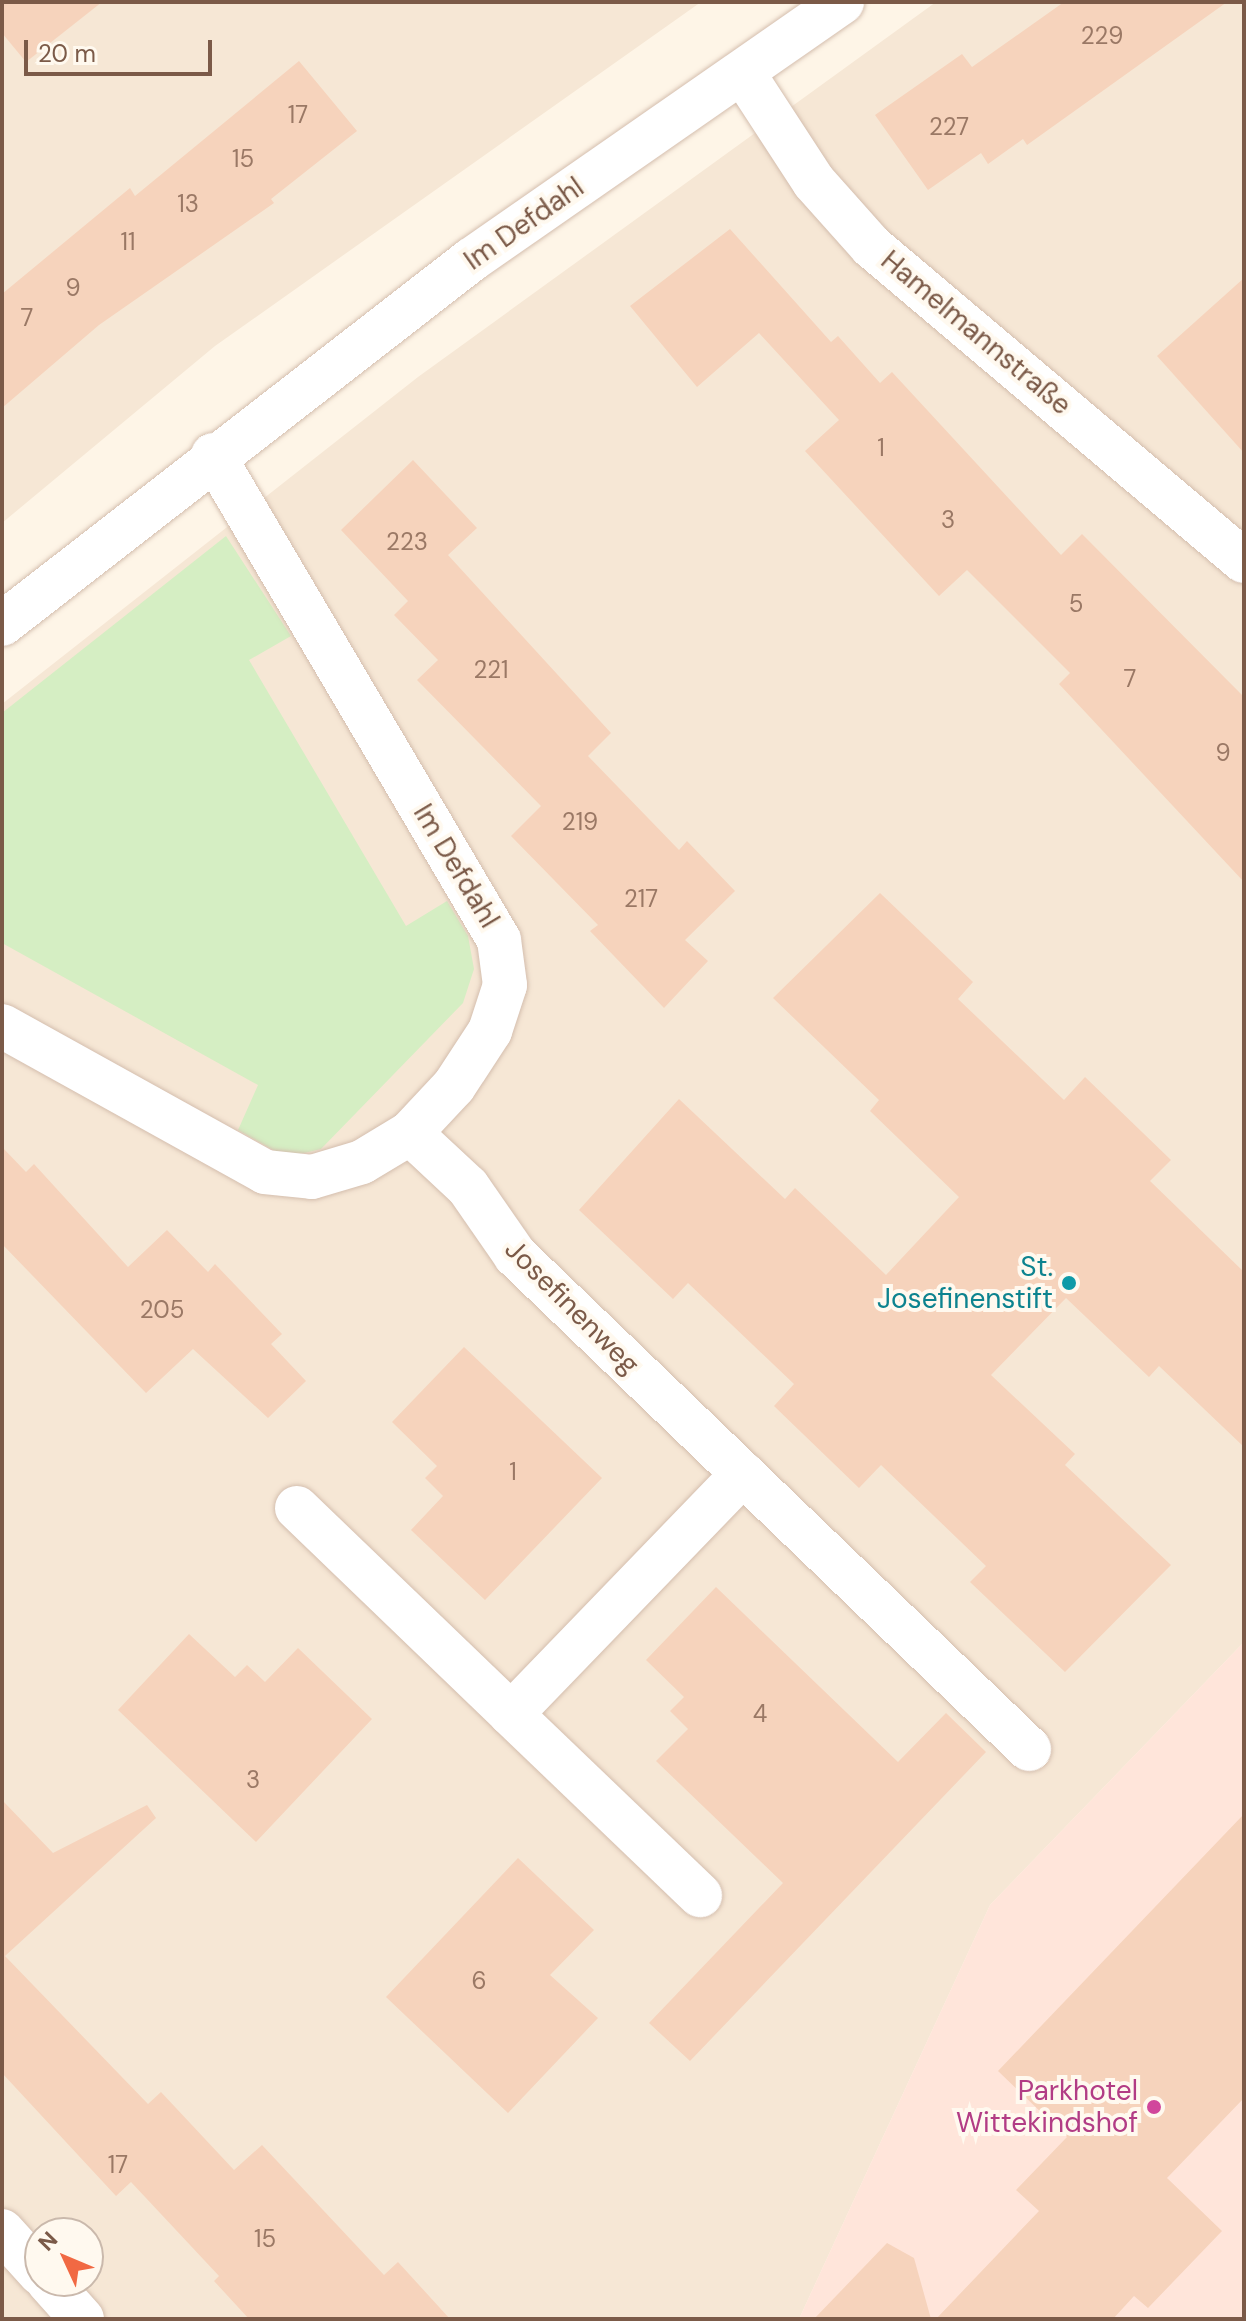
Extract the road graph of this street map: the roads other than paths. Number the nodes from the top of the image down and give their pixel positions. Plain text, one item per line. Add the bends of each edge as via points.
1 (837, 4) edge
2 (743, 73) junction
3 (213, 455) junction
4 (1244, 561) edge
5 (2, 624) edge
6 (2, 1026) edge
7 (410, 1133) junction
8 (743, 1474) junction
9 (297, 1508) dead end
10 (511, 1714) junction
11 (1029, 1749) dead end
12 (700, 1895) dead end
13 (2, 2231) edge
14 (24, 2255) edge
15 (62, 2297) edge
16 (82, 2319) edge

1 - 2 street, Im Defdahl
2 - 3 street, Im Defdahl via 471,260
2 - 4 street, Hamelmannstraße via 814,182 871,246
3 - 5 street, Im Defdahl
3 - 7 street, Im Defdahl via 499,940 505,985 490,1031 454,1086
6 - 7 street, Im Defdahl via 265,1172 312,1177 362,1162
7 - 8 street, Josefinenweg via 468,1187 515,1255
8 - 10 street
8 - 11 street, Josefinenweg
9 - 10 street
10 - 12 street
13 - 14 street
15 - 16 street

